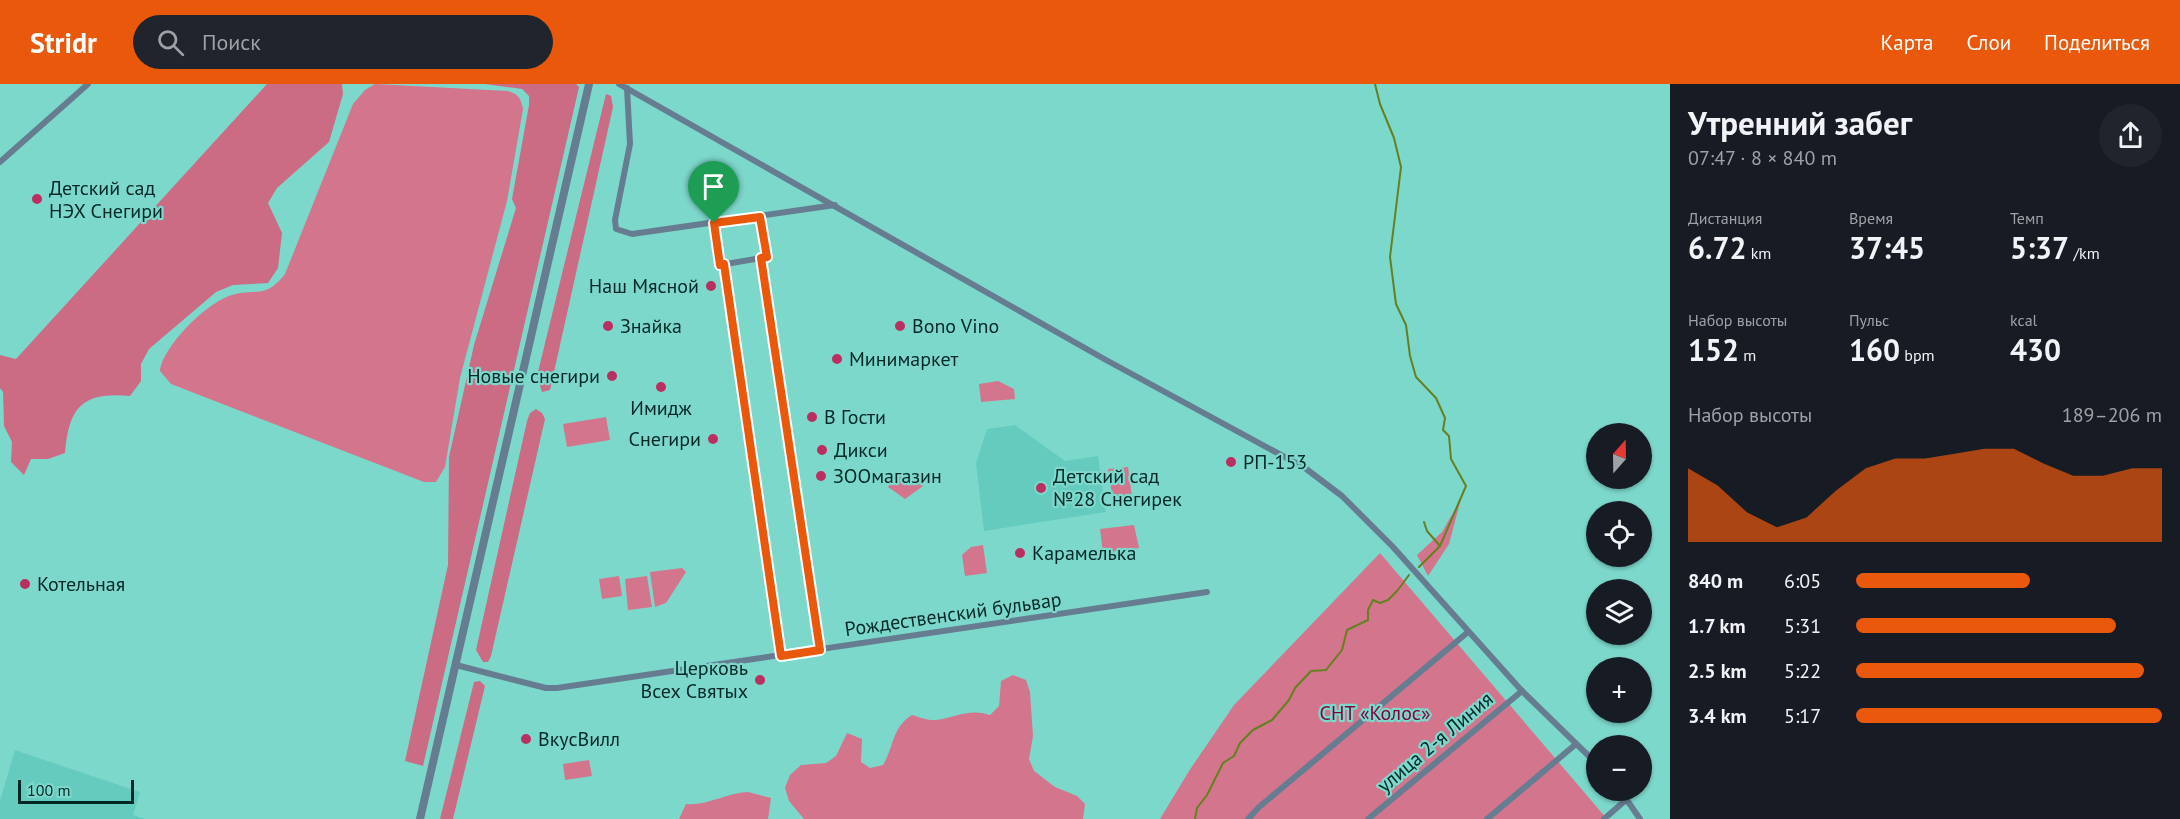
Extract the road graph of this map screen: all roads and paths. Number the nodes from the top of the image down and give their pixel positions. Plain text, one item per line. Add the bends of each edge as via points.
1 (88, 84) edge
2 (589, 84) edge
3 (619, 84) edge
4 (627, 88) junction
5 (0, 162) edge
6 (835, 205) junction
7 (760, 217) junction
8 (714, 223) junction
9 (764, 258) junction
10 (722, 265) junction
11 (1207, 592) dead end
12 (1468, 632) junction
13 (820, 650) junction
14 (781, 656) junction
15 (456, 665) junction
16 (1522, 691) junction
17 (1576, 744) junction
18 (1586, 754) edge
19 (1626, 801) edge
20 (1629, 801) edge
21 (420, 819) edge
22 (1248, 819) edge
23 (1368, 819) edge
24 (1487, 819) edge
25 (1604, 819) edge
26 (1640, 819) edge

1 - 5 street
2 - 15 street
3 - 4 street
4 - 6 street
4 - 8 street via 630,144 616,229 632,234
6 - 7 street
6 - 12 street via 1116,366 1305,468 1342,496 1393,547
7 - 8 street
7 - 9 street
8 - 10 street
9 - 10 street
9 - 13 street
10 - 14 street
11 - 13 street, Рождественский бульвар
12 - 16 street
12 - 22 street
13 - 14 street, Рождественский бульвар
14 - 15 street, Рождественский бульвар via 557,688
15 - 21 street
16 - 17 street
16 - 23 street, улица 2-я Линия
17 - 18 street
17 - 24 street
19 - 25 street
20 - 26 street

